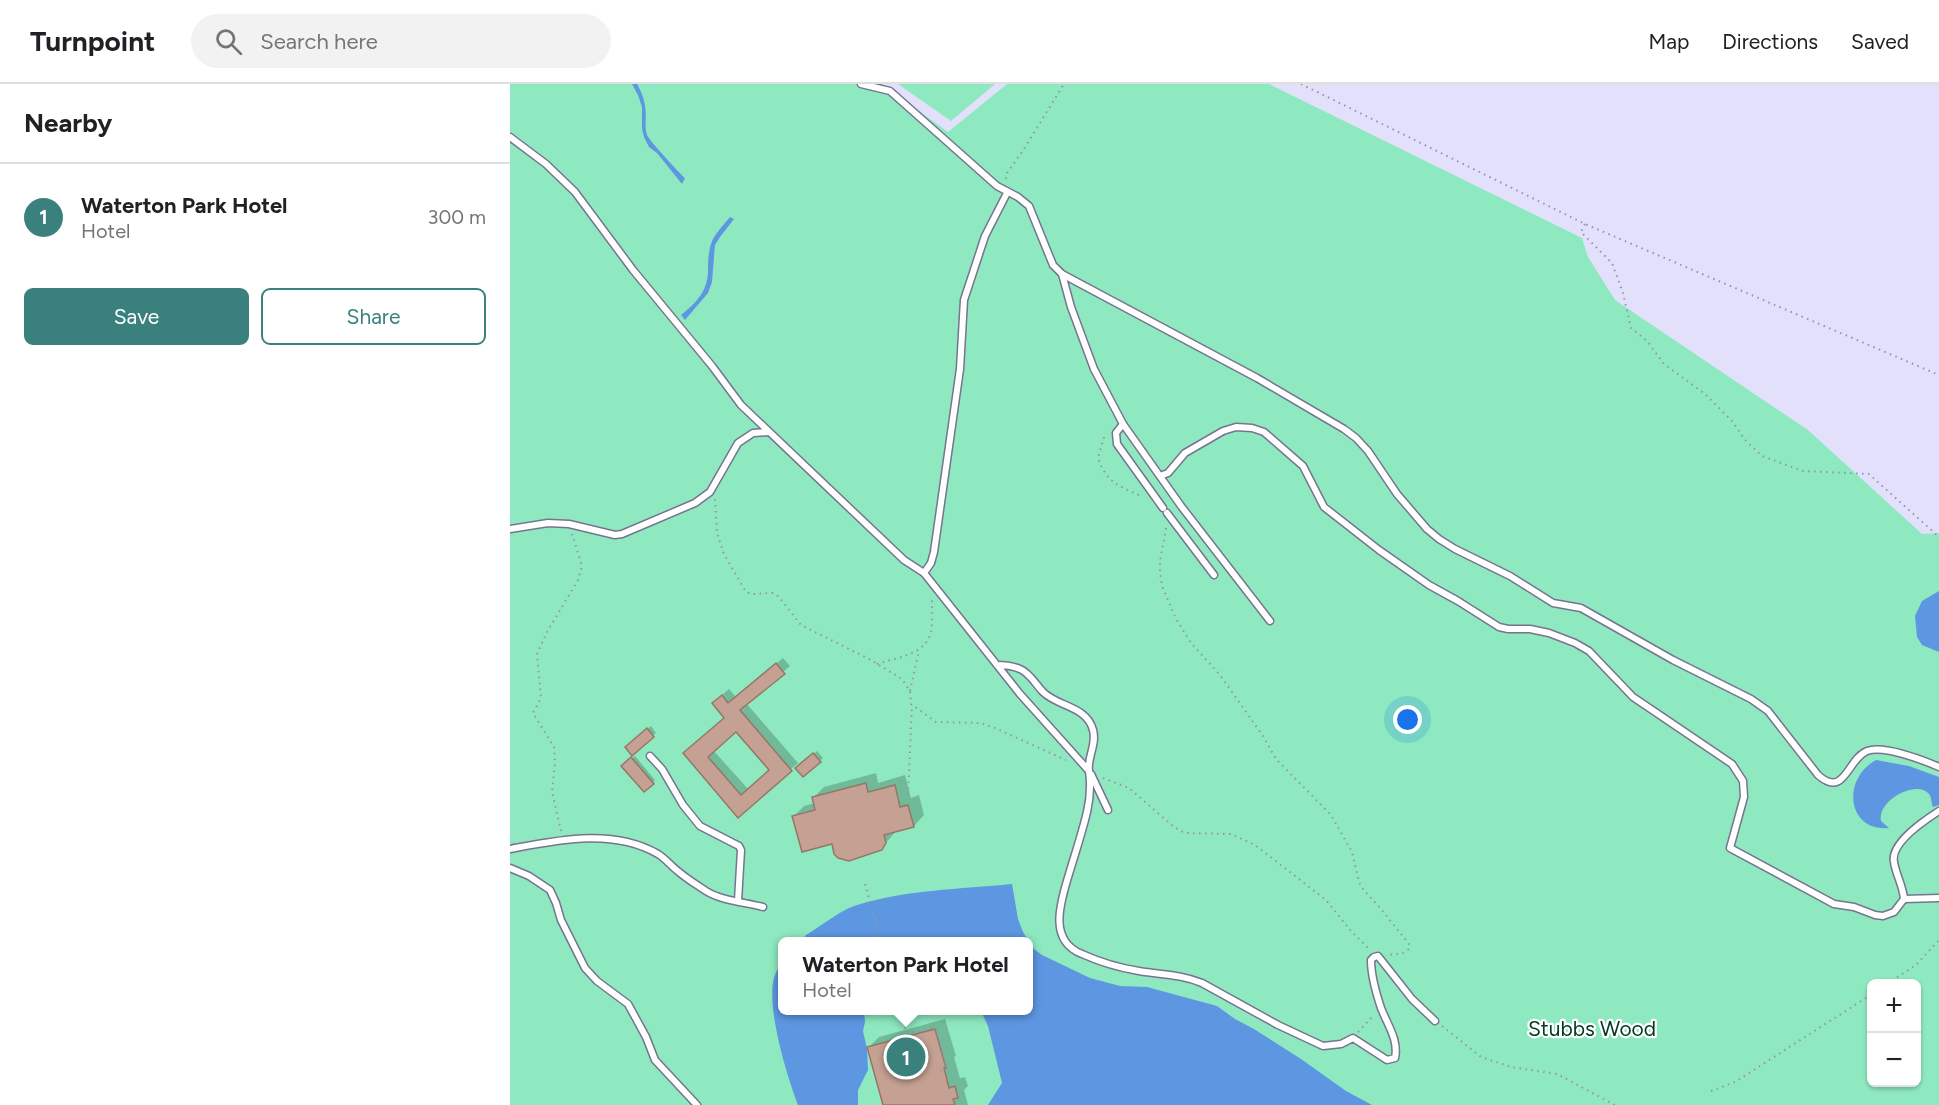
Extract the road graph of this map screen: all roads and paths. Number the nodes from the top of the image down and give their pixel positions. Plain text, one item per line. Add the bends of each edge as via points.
1 (861, 84) edge
2 (1064, 84) edge
3 (1301, 84) edge
4 (510, 137) edge
5 (1005, 192) junction
6 (1585, 224) junction
7 (1062, 274) junction
8 (1939, 375) edge
9 (1123, 423) junction
10 (769, 432) junction
11 (1104, 438) dead end
12 (1160, 476) junction
13 (710, 492) junction
14 (1165, 510) junction
15 (569, 524) junction
16 (510, 529) edge
17 (1939, 537) edge
18 (924, 573) junction
19 (1214, 575) dead end
20 (933, 583) junction
21 (1270, 621) dead end
22 (920, 649) junction
23 (877, 664) junction
24 (997, 665) junction
25 (910, 691) junction
26 (911, 704) junction
27 (650, 756) dead end
28 (1072, 763) dead end
29 (1939, 767) edge
30 (1089, 771) junction
31 (908, 795) dead end
32 (1108, 810) dead end
33 (1939, 811) edge
34 (563, 840) junction
35 (510, 849) edge
36 (510, 868) edge
37 (865, 884) dead end
38 (1939, 898) edge
39 (1904, 899) junction
40 (738, 901) junction
41 (763, 907) dead end
42 (880, 937) edge
43 (1939, 940) edge
44 (1378, 956) junction
45 (1895, 979) edge
46 (1867, 997) edge
47 (1381, 1008) junction
48 (901, 1015) edge
49 (1435, 1021) joint
50 (1353, 1038) junction
51 (936, 1072) dead end
52 (1711, 1091) dead end
53 (696, 1105) edge
54 (1615, 1105) edge

1 - 5 lane via 890,91
2 - 5 path via 1007,173
3 - 6 path
4 - 10 lane via 576,192 654,297 741,405
5 - 7 lane via 1029,206 1053,265
5 - 18 lane via 985,236 964,300 960,369 934,552
6 - 8 path
6 - 17 path via 1581,232 1612,263 1631,328 1647,341 1664,364 1705,394 1762,456 1803,471 1869,474
7 - 9 lane via 1094,369
7 - 29 lane via 1344,429 1368,451 1427,529 1455,549 1553,603 1581,608 1599,617 1751,699 1768,711 1827,782 1844,778 1860,756 1873,750
9 - 12 lane
9 - 14 lane via 1116,433 1117,444
10 - 13 lane via 753,434 738,443
10 - 18 lane via 904,560
11 - 14 path via 1098,458 1107,477
12 - 21 lane
12 - 39 lane via 1168,473 1185,453 1223,430 1252,428 1264,432 1302,466 1324,507 1378,550 1499,627 1549,633 1589,651 1633,697 1732,764 1743,781 1744,797 1730,848 1834,904 1883,916 1894,912
13 - 15 lane via 695,503 622,534
13 - 23 path via 716,501 717,533 724,554 746,592 773,593 801,625
14 - 19 lane
14 - 44 path via 1167,523 1160,572 1176,619 1191,643 1220,675 1276,759 1331,815 1352,852 1362,888 1409,944 1403,953
15 - 16 lane
15 - 34 path via 582,566 537,654 541,698 533,713 554,747 552,792
18 - 20 lane
20 - 22 path via 931,632
20 - 24 lane
22 - 23 path
22 - 25 path
23 - 25 path via 902,679
24 - 30 lane
24 - 30 lane via 1021,669 1049,697 1071,705 1091,724 1095,747
25 - 26 path
26 - 28 path via 936,722 981,723
26 - 31 path
27 - 40 lane via 700,826 739,846
30 - 32 lane
30 - 44 path via 1129,788 1185,833 1231,834 1255,845 1326,900
30 - 50 lane via 1087,813 1060,903 1060,929 1065,941 1079,953 1108,964 1140,972 1175,974 1202,983 1323,1046
33 - 39 lane via 1905,837 1893,855
34 - 35 lane
34 - 40 lane via 591,837 632,844 659,855 708,892
36 - 53 lane via 550,890 585,968 628,1004 656,1060
37 - 42 path
38 - 39 lane
40 - 41 lane
43 - 45 path via 1916,965
44 - 47 lane via 1372,958 1371,964
44 - 49 lane
46 - 52 path via 1735,1082
47 - 50 path
47 - 50 lane via 1397,1047 1395,1058 1388,1060
48 - 51 path via 907,1035 935,1027 947,1069
49 - 54 path via 1481,1057 1511,1067 1557,1074

